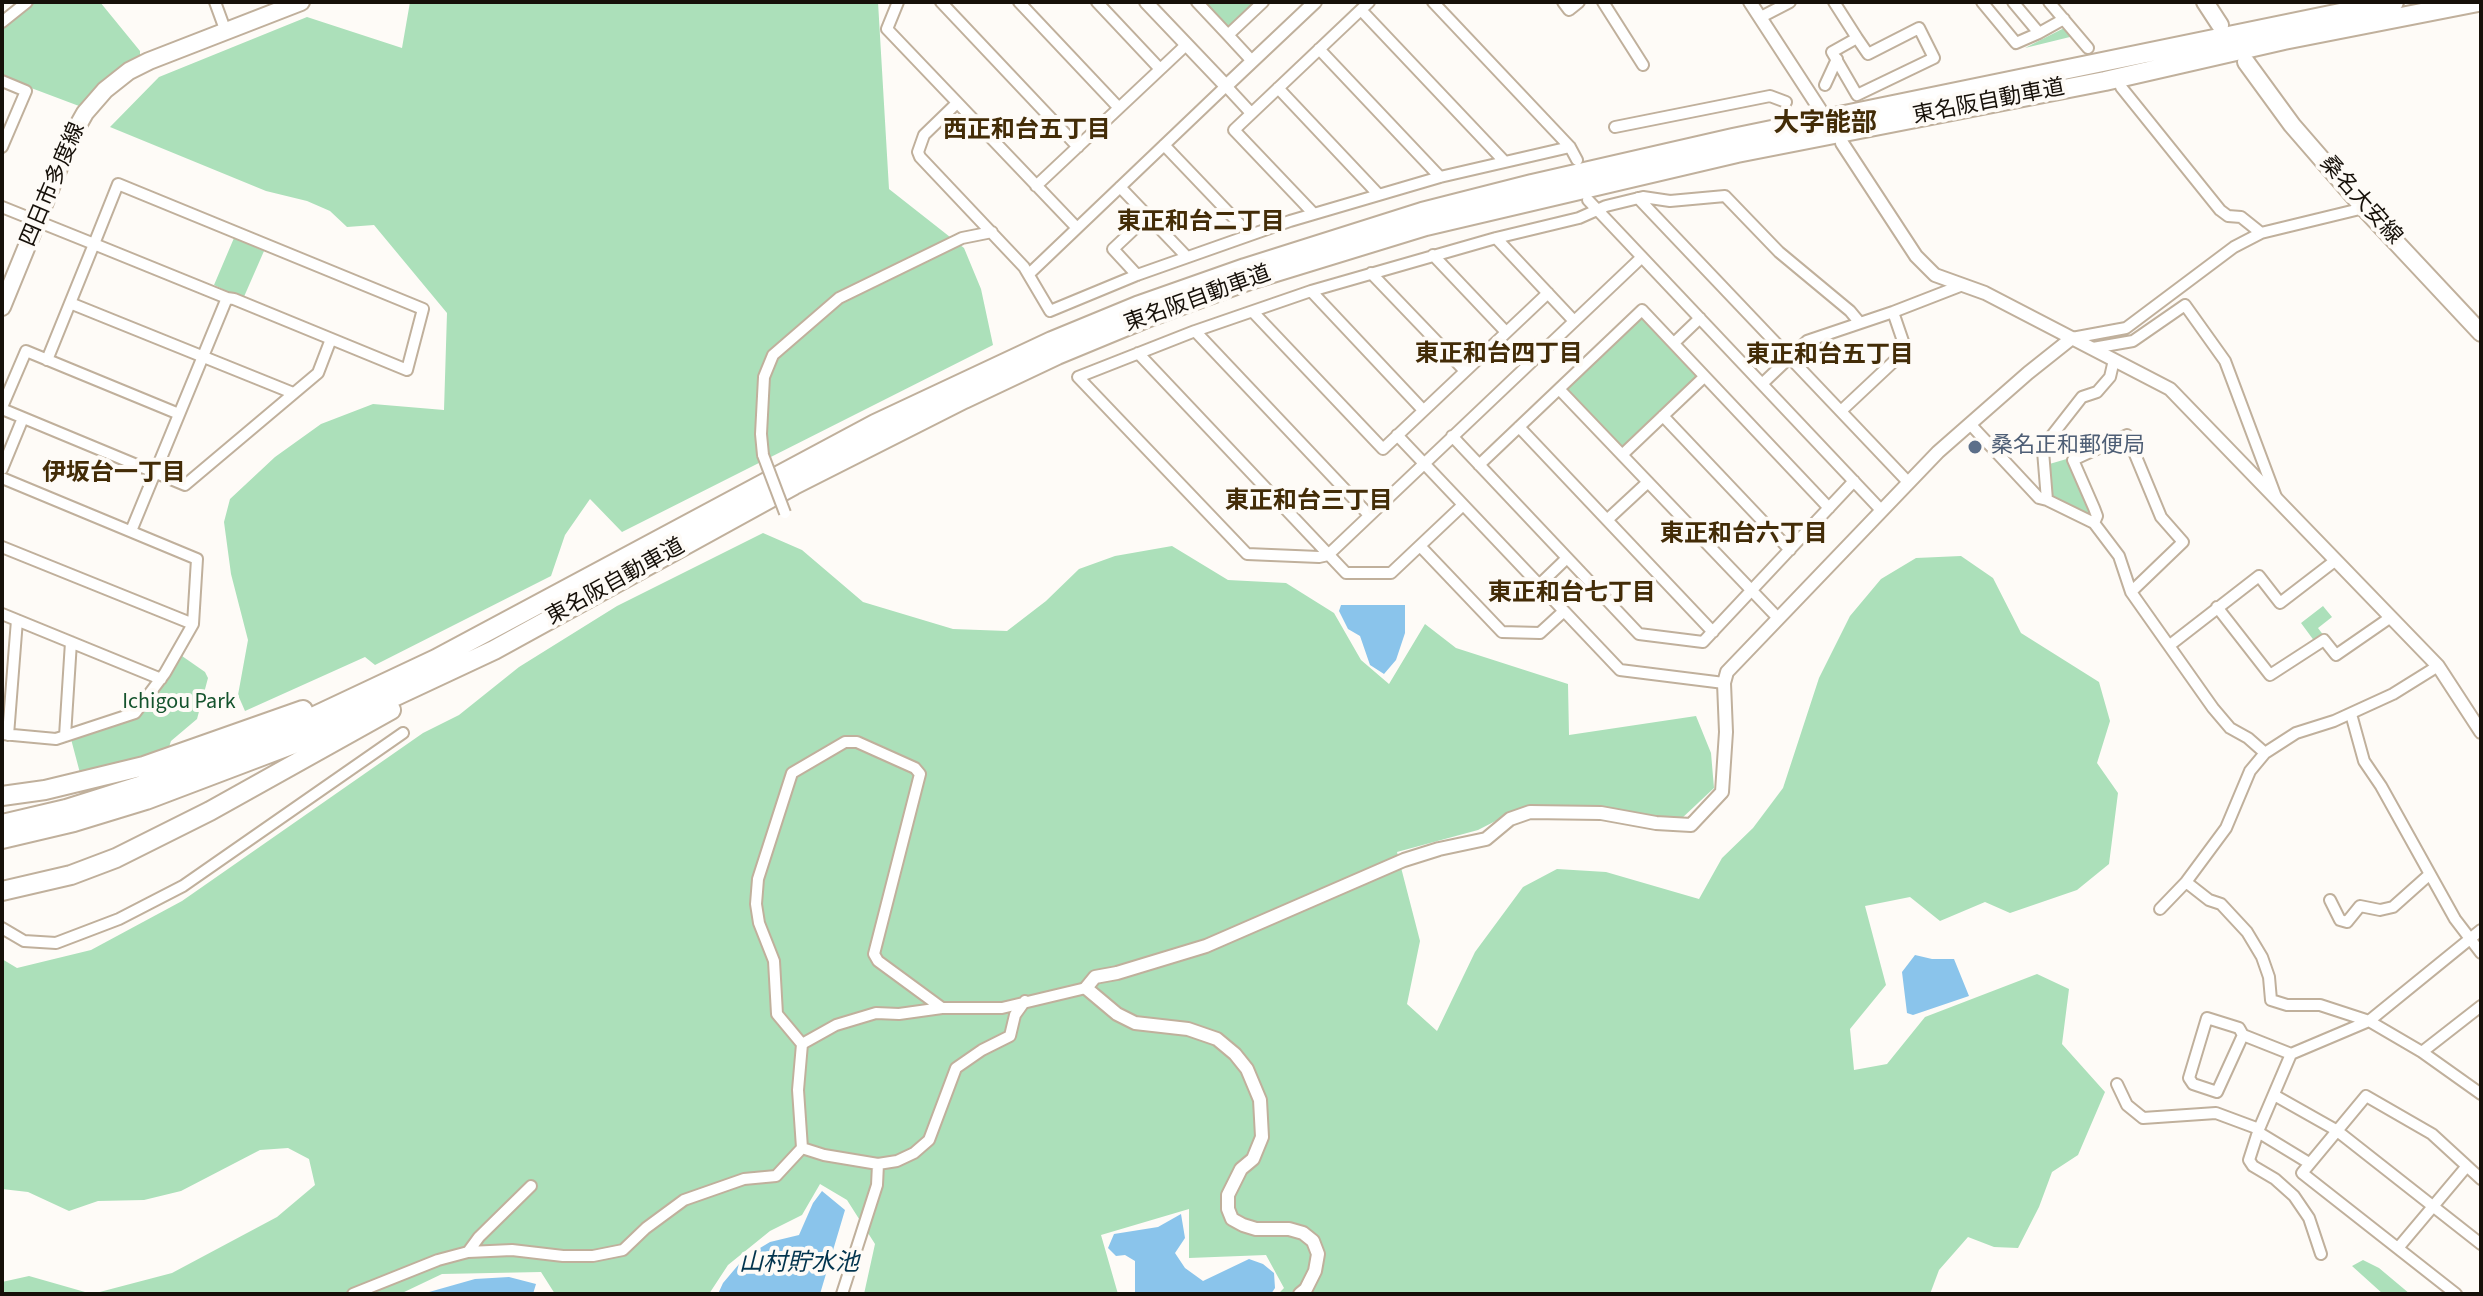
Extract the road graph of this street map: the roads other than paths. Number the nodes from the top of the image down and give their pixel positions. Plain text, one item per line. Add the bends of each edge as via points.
1 (27, 2) edge
2 (215, 2) edge
3 (301, 2) edge
4 (898, 2) edge
5 (941, 2) edge
6 (1019, 2) edge
7 (1097, 2) edge
8 (1146, 2) edge
9 (1197, 2) edge
10 (1263, 2) edge
11 (1315, 2) edge
12 (1433, 2) edge
13 (1563, 2) edge
14 (1579, 2) edge
15 (1603, 2) edge
16 (1750, 2) edge
17 (1790, 2) edge
18 (1834, 2) edge
19 (1982, 2) edge
20 (2013, 2) edge
21 (2049, 2) edge
22 (2205, 2) edge
23 (2394, 2) edge
24 (2478, 2) edge
25 (1365, 6) edge
26 (1761, 17) junction
27 (2064, 19) junction
28 (2, 22) edge
29 (2220, 25) dead end
30 (226, 32) junction
31 (2039, 33) junction
32 (1228, 35) junction
33 (1857, 38) junction
34 (1186, 45) junction
35 (2088, 48) dead end
36 (1319, 49) junction
37 (1837, 59) junction
38 (1252, 61) junction
39 (2246, 62) dead end
40 (1643, 65) dead end
41 (1160, 69) junction
42 (2, 81) edge
43 (1825, 85) dead end
44 (1226, 86) junction
45 (2121, 87) dead end
46 (1278, 88) junction
47 (1786, 102) dead end
48 (957, 103) junction
49 (1119, 108) junction
50 (1821, 111) dead end
51 (1251, 113) junction
52 (1615, 127) dead end
53 (1842, 143) dead end
54 (1164, 145) junction
55 (2, 147) edge
56 (1078, 147) junction
57 (1570, 147) junction
58 (1577, 160) dead end
59 (1504, 161) junction
60 (1440, 177) junction
61 (1036, 186) junction
62 (1120, 187) junction
63 (1378, 194) junction
64 (1638, 198) junction
65 (1588, 200) dead end
66 (2, 207) edge
67 (2364, 208) junction
68 (1597, 210) junction
69 (1314, 214) junction
70 (1148, 216) junction
71 (38, 222) junction
72 (1077, 228) junction
73 (992, 232) junction
74 (2261, 233) junction
75 (1250, 235) junction
76 (1496, 238) junction
77 (94, 244) junction
78 (1433, 255) junction
79 (1187, 257) junction
80 (1642, 257) junction
81 (1371, 273) junction
82 (1029, 274) junction
83 (1137, 275) junction
84 (1960, 286) junction
85 (1311, 291) junction
86 (1548, 293) junction
87 (227, 298) junction
88 (70, 303) junction
89 (2, 307) edge
90 (1253, 312) junction
91 (1893, 312) junction
92 (1700, 318) junction
93 (1574, 321) junction
94 (1860, 323) junction
95 (1195, 331) junction
96 (1506, 332) junction
97 (2481, 333) edge
98 (2072, 338) junction
99 (331, 339) junction
100 (1674, 343) junction
101 (2093, 348) junction
102 (1138, 353) junction
103 (203, 357) junction
104 (1790, 357) junction
105 (47, 360) junction
106 (2114, 360) junction
107 (1465, 371) junction
108 (1704, 377) junction
109 (1762, 384) junction
110 (1559, 389) junction
111 (293, 393) junction
112 (2, 408) edge
113 (1423, 410) junction
114 (1841, 411) junction
115 (179, 414) junction
116 (1663, 416) junction
117 (23, 418) junction
118 (1970, 424) junction
119 (1519, 427) junction
120 (1397, 435) junction
121 (1452, 436) junction
122 (1622, 455) junction
123 (1424, 463) junction
124 (1479, 465) junction
125 (2, 469) edge
126 (156, 472) junction
127 (2, 478) edge
128 (1854, 481) junction
129 (1648, 482) junction
130 (1908, 482) junction
131 (2047, 500) junction
132 (2278, 501) junction
133 (1463, 505) junction
134 (1829, 508) junction
135 (1881, 510) junction
136 (785, 513) dead end
137 (1369, 515) junction
138 (1607, 520) junction
139 (2094, 523) junction
140 (131, 531) junction
141 (1420, 546) junction
142 (2, 547) edge
143 (1790, 550) junction
144 (1328, 555) junction
145 (1567, 558) junction
146 (2336, 560) junction
147 (1539, 585) junction
148 (1751, 591) junction
149 (2131, 592) junction
150 (2217, 607) junction
151 (1564, 611) junction
152 (2, 614) edge
153 (1777, 617) junction
154 (2391, 617) junction
155 (17, 620) junction
156 (193, 624) junction
157 (1713, 632) junction
158 (71, 642) junction
159 (2170, 645) junction
160 (494, 650) junction
161 (436, 659) junction
162 (2438, 666) junction
163 (161, 679) junction
164 (1724, 683) junction
165 (2351, 714) junction
166 (2481, 732) edge
167 (403, 733) dead end
168 (5, 735) edge
169 (65, 736) junction
170 (2265, 753) junction
171 (2, 796) edge
172 (2, 824) edge
173 (2, 839) edge
174 (2430, 874) junction
175 (38, 877) junction
176 (2, 879) edge
177 (2186, 882) junction
178 (2, 891) edge
179 (2330, 900) dead end
180 (2160, 909) dead end
181 (2, 928) edge
182 (2481, 930) edge
183 (2470, 939) junction
184 (2481, 953) edge
185 (1086, 988) junction
186 (1025, 1001) junction
187 (2481, 1006) edge
188 (942, 1008) junction
189 (2369, 1021) junction
190 (2243, 1035) junction
191 (802, 1044) junction
192 (2422, 1052) junction
193 (2291, 1054) junction
194 (2117, 1084) dead end
195 (2217, 1092) junction
196 (2481, 1094) edge
197 (2274, 1095) junction
198 (2211, 1113) junction
199 (2258, 1130) junction
200 (2336, 1130) junction
201 (802, 1148) junction
202 (2309, 1163) junction
203 (878, 1164) junction
204 (2467, 1166) junction
205 (2481, 1179) edge
206 (531, 1186) dead end
207 (2433, 1205) junction
208 (2481, 1244) edge
209 (2398, 1248) junction
210 (468, 1252) junction
211 (2321, 1254) dead end
212 (353, 1294) edge
213 (842, 1294) edge
214 (1300, 1294) edge
215 (2456, 1294) edge

1 - 28 street
2 - 30 street
3 - 30 main road, 四日市多度線
4 - 48 street via 887,29
5 - 56 street
6 - 49 street
7 - 41 street
8 - 34 street
9 - 32 street
10 - 32 street
11 - 38 street
12 - 57 street
13 - 14 street via 1569,10
15 - 40 street
16 - 26 street
17 - 26 street
18 - 33 street
19 - 31 street via 2016,43
20 - 31 street
21 - 27 street
22 - 29 main road
23 - 161 highway, 東名阪自動車道 via 1656,156 1422,212 1258,263 1052,341 875,424
24 - 160 highway, 東名阪自動車道 via 1737,153 1426,226 1263,275 1057,355 964,399 794,485
25 - 36 street
25 - 59 street
26 - 50 street
27 - 31 street
27 - 35 street
30 - 71 main road, 四日市多度線 via 149,61 105,90 72,136
32 - 38 street
33 - 37 street via 1832,52
33 - 37 street via 1868,54 1919,28 1934,58 1857,95
34 - 41 street
34 - 44 street
36 - 46 street
36 - 60 street
37 - 43 street
38 - 44 street
39 - 67 main road, 桑名大安線
41 - 49 street
42 - 55 street via 26,91
44 - 51 street
44 - 54 street
45 - 74 street via 2220,210 2241,217
46 - 51 street
46 - 63 street
47 - 52 street via 1770,96
48 - 61 street
48 - 73 street via 924,135 918,152
49 - 56 street
51 - 69 street via 1234,130
53 - 84 street via 1922,263
54 - 62 street
54 - 75 street
56 - 61 street
57 - 58 street
57 - 59 street
59 - 60 street
60 - 63 street
61 - 72 street
62 - 70 street
62 - 72 street
63 - 69 street
64 - 68 street
64 - 94 street via 1725,196 1770,244
64 - 104 street
65 - 68 street
66 - 71 street
67 - 74 street
67 - 97 main road, 桑名大安線
68 - 76 street
68 - 80 street
69 - 75 street
70 - 79 street
70 - 83 street via 1113,249
71 - 77 street
71 - 89 main road, 四日市多度線
72 - 82 street
73 - 82 street
73 - 136 street, bridge via 962,238 839,298 773,355 764,377 761,434 763,455
74 - 98 street via 2234,247 2126,328
75 - 79 street
76 - 78 street
76 - 86 street
77 - 87 street
77 - 88 street
77 - 99 street via 118,184 423,309 407,370
78 - 81 street
78 - 96 street
79 - 83 street
80 - 92 street
80 - 93 street
81 - 85 street
81 - 107 street
82 - 83 street via 1050,311
84 - 91 street
84 - 98 street via 1985,293
85 - 90 street
85 - 113 street
86 - 93 street
86 - 96 street
87 - 99 street
87 - 103 street
88 - 103 street
88 - 105 street
90 - 95 street
90 - 120 street via 1383,449
91 - 94 street
91 - 114 street via 1906,350
92 - 100 street
92 - 109 street
93 - 121 street
94 - 104 street via 1807,341
95 - 102 street
95 - 137 street
96 - 107 street
98 - 101 street
98 - 118 street
99 - 111 street via 318,373
100 - 108 street
100 - 110 street via 1642,310
101 - 106 street
101 - 132 street via 2133,341 2185,305 2225,361
102 - 144 street
102 - 144 street via 1078,377 1247,554
103 - 111 street
103 - 115 street
104 - 109 street
104 - 114 street
105 - 112 street via 26,351
105 - 115 street
106 - 131 street via 2110,377 2097,392 2082,397 2046,443
106 - 132 street via 2170,389
107 - 113 street
108 - 116 street
108 - 134 street
109 - 128 street
110 - 119 street
110 - 122 street
111 - 126 street via 185,485
112 - 117 street
113 - 120 street
114 - 130 street
115 - 126 street
116 - 122 street
116 - 143 street
117 - 125 street
117 - 126 street
118 - 130 street
118 - 131 street via 2039,498
119 - 124 street
119 - 138 street
120 - 123 street
121 - 123 street
121 - 124 street
122 - 129 street
123 - 133 street
123 - 137 street
124 - 145 street
126 - 140 street
127 - 140 street
128 - 134 street
128 - 135 street
129 - 138 street
129 - 148 street
130 - 135 street
131 - 139 street
132 - 146 street
133 - 141 street
133 - 147 street
134 - 143 street
135 - 153 street
137 - 144 street
138 - 157 street
139 - 149 street via 2119,556
139 - 149 street via 2097,516 2073,460 2127,435 2161,517 2183,542
140 - 156 street via 197,559
141 - 144 street via 1391,573 1346,573
141 - 151 street via 1506,634 1540,633
142 - 156 street
143 - 148 street
145 - 147 street
145 - 157 street via 1639,634 1703,642
146 - 150 street via 2280,603 2259,576
146 - 154 street
147 - 151 street
148 - 153 street
148 - 157 street
149 - 159 street
150 - 154 street via 2270,675 2324,640 2336,655
150 - 159 street
151 - 164 street via 1620,670
152 - 155 street
153 - 164 street via 1738,658
154 - 162 street
155 - 158 street
155 - 168 street
156 - 163 street
158 - 163 street
158 - 169 street
159 - 170 street via 2230,728
160 - 173 highway, 東名阪自動車道 via 217,775 74,822
160 - 175 highway via 158,837 95,867
161 - 171 highway via 144,766
161 - 172 highway, 東名阪自動車道 via 212,761
162 - 165 street
162 - 166 street
163 - 169 street via 135,713
164 - 185 street via 1722,792 1691,825 1601,813 1530,812 1510,819 1486,839 1404,860 1206,946 1095,977
165 - 170 street via 2296,733
165 - 174 street via 2364,761
167 - 181 street via 183,886 119,919 56,943 24,941
168 - 169 street
170 - 177 street via 2250,771 2226,828
174 - 179 street via 2393,907 2360,906 2347,922 2340,920
174 - 183 street
175 - 176 highway
175 - 178 highway
177 - 180 street
177 - 189 street via 2221,904 2247,932 2262,957 2271,1000 2320,1005
182 - 183 street
183 - 184 street
183 - 189 street
185 - 186 street
185 - 214 street via 1135,1023 1188,1029 1217,1039 1247,1069 1260,1100 1262,1137 1228,1195 1228,1209 1243,1225 1289,1229 1313,1241 1318,1254 1315,1271
186 - 188 street via 1002,1008
186 - 203 street via 1010,1036 956,1068 929,1140 914,1153
187 - 192 street
188 - 191 street via 876,1013 836,1025
188 - 191 street via 874,954 920,774 857,742 845,742 792,773 758,879 756,904 774,961 777,1014
189 - 192 street
189 - 193 street
190 - 193 street
190 - 195 street
190 - 195 street via 2239,1028 2207,1018 2189,1078
191 - 201 street
192 - 196 street
193 - 197 street
194 - 198 street via 2127,1105 2143,1118
195 - 198 street
197 - 199 street
197 - 200 street
198 - 199 street
199 - 202 street
199 - 211 street via 2249,1160 2294,1196 2309,1218
200 - 202 street
200 - 204 street via 2366,1096 2432,1134
200 - 207 street
201 - 203 street
201 - 210 street via 776,1176 744,1179 684,1200 623,1250 578,1256
202 - 209 street via 2302,1173
203 - 213 street via 877,1185
204 - 205 street
204 - 207 street
206 - 210 street
207 - 208 street
207 - 209 street
209 - 215 street
210 - 212 street

